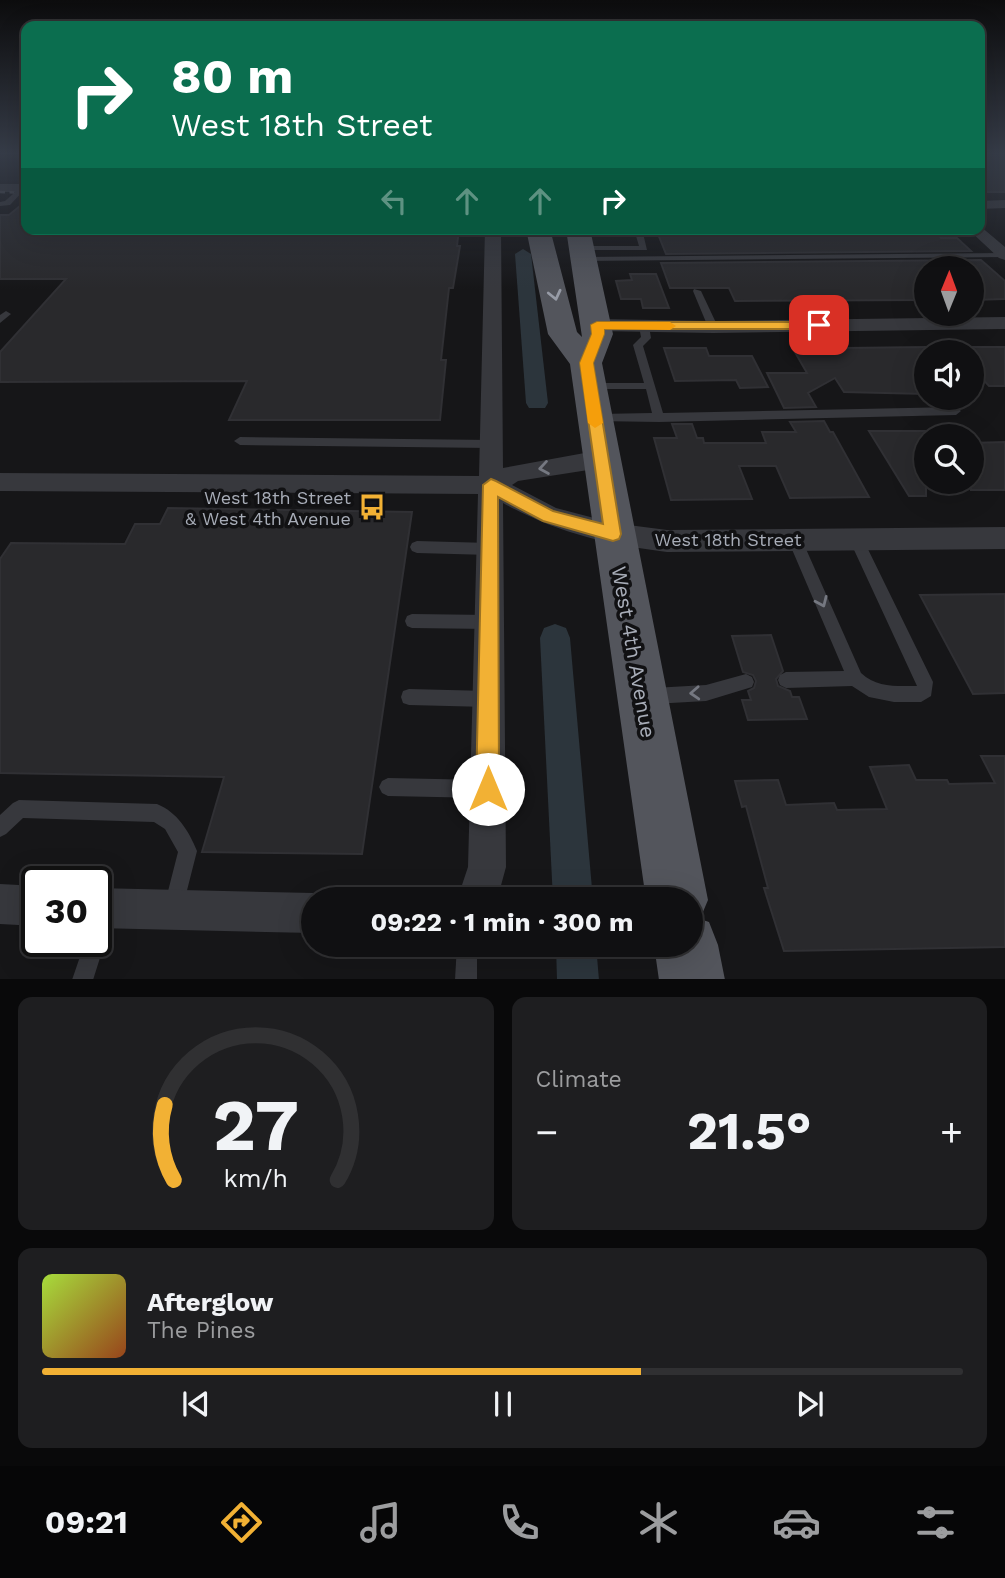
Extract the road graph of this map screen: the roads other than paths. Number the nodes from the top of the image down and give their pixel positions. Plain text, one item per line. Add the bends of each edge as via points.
1 (1005, 204) edge
2 (985, 205) edge
3 (493, 235) edge
4 (539, 235) edge
5 (640, 235) edge
6 (982, 235) edge
7 (581, 245) edge
8 (1005, 255) edge
9 (696, 291) dead end
10 (1005, 323) edge
11 (597, 325) junction
12 (644, 326) junction
13 (713, 327) junction
14 (650, 386) junction
15 (590, 389) junction
16 (956, 411) dead end
17 (659, 418) junction
18 (240, 441) dead end
19 (491, 444) junction
20 (601, 459) junction
21 (0, 482) edge
22 (491, 485) junction
23 (613, 534) junction
24 (1005, 538) edge
25 (856, 539) junction
26 (795, 540) junction
27 (417, 547) dead end
28 (491, 548) junction
29 (412, 621) dead end
30 (489, 622) junction
31 (855, 678) junction
32 (786, 680) dead end
33 (746, 682) dead end
34 (643, 696) junction
35 (409, 698) dead end
36 (488, 699) junction
37 (387, 787) dead end
38 (488, 789) junction
39 (0, 828) edge
40 (481, 887) edge
41 (675, 887) edge
42 (0, 904) edge
43 (21, 905) edge
44 (173, 910) junction
45 (301, 913) edge
46 (112, 922) edge
47 (89, 957) edge
48 (467, 957) edge
49 (688, 957) edge
50 (82, 979) edge
51 (466, 979) edge
52 (692, 979) edge

1 - 2 street
3 - 19 street
4 -> 15 main road via 563,334
5 - 7 lane via 644,248
6 - 8 street
7 - 8 lane
7 - 11 main road, West 4th Avenue
9 - 13 lane
10 - 13 street
11 - 12 street
11 - 15 main road, West 4th Avenue
12 - 13 street
12 - 14 lane via 646,338 638,345
14 - 15 lane
14 - 17 lane
15 - 17 lane
15 - 20 main road, West 4th Avenue
16 - 17 lane
18 - 19 lane
19 - 22 street
20 -> 22 street via 513,473
20 - 23 main road, West 4th Avenue
21 - 22 street, West 18th Street
22 - 23 street, West 18th Street via 549,516
22 - 28 street
23 - 26 street, West 18th Street via 667,541
23 - 34 main road, West 4th Avenue
24 - 25 street, West 18th Street
25 - 26 street, West 18th Street
25 - 31 lane via 925,690 921,694 873,693
26 -> 31 lane
27 - 28 lane
28 - 30 street
29 - 30 lane
30 - 36 street
31 - 32 lane
33 -> 34 lane via 705,693
34 - 41 main road, West 4th Avenue
35 - 36 lane
36 - 38 street
37 - 38 lane
38 - 40 street via 487,867
39 - 44 lane via 19,809 157,813 171,823 188,851
42 - 43 street
44 - 45 street
44 - 46 street
47 - 50 lane
48 - 51 lane
49 - 52 main road

